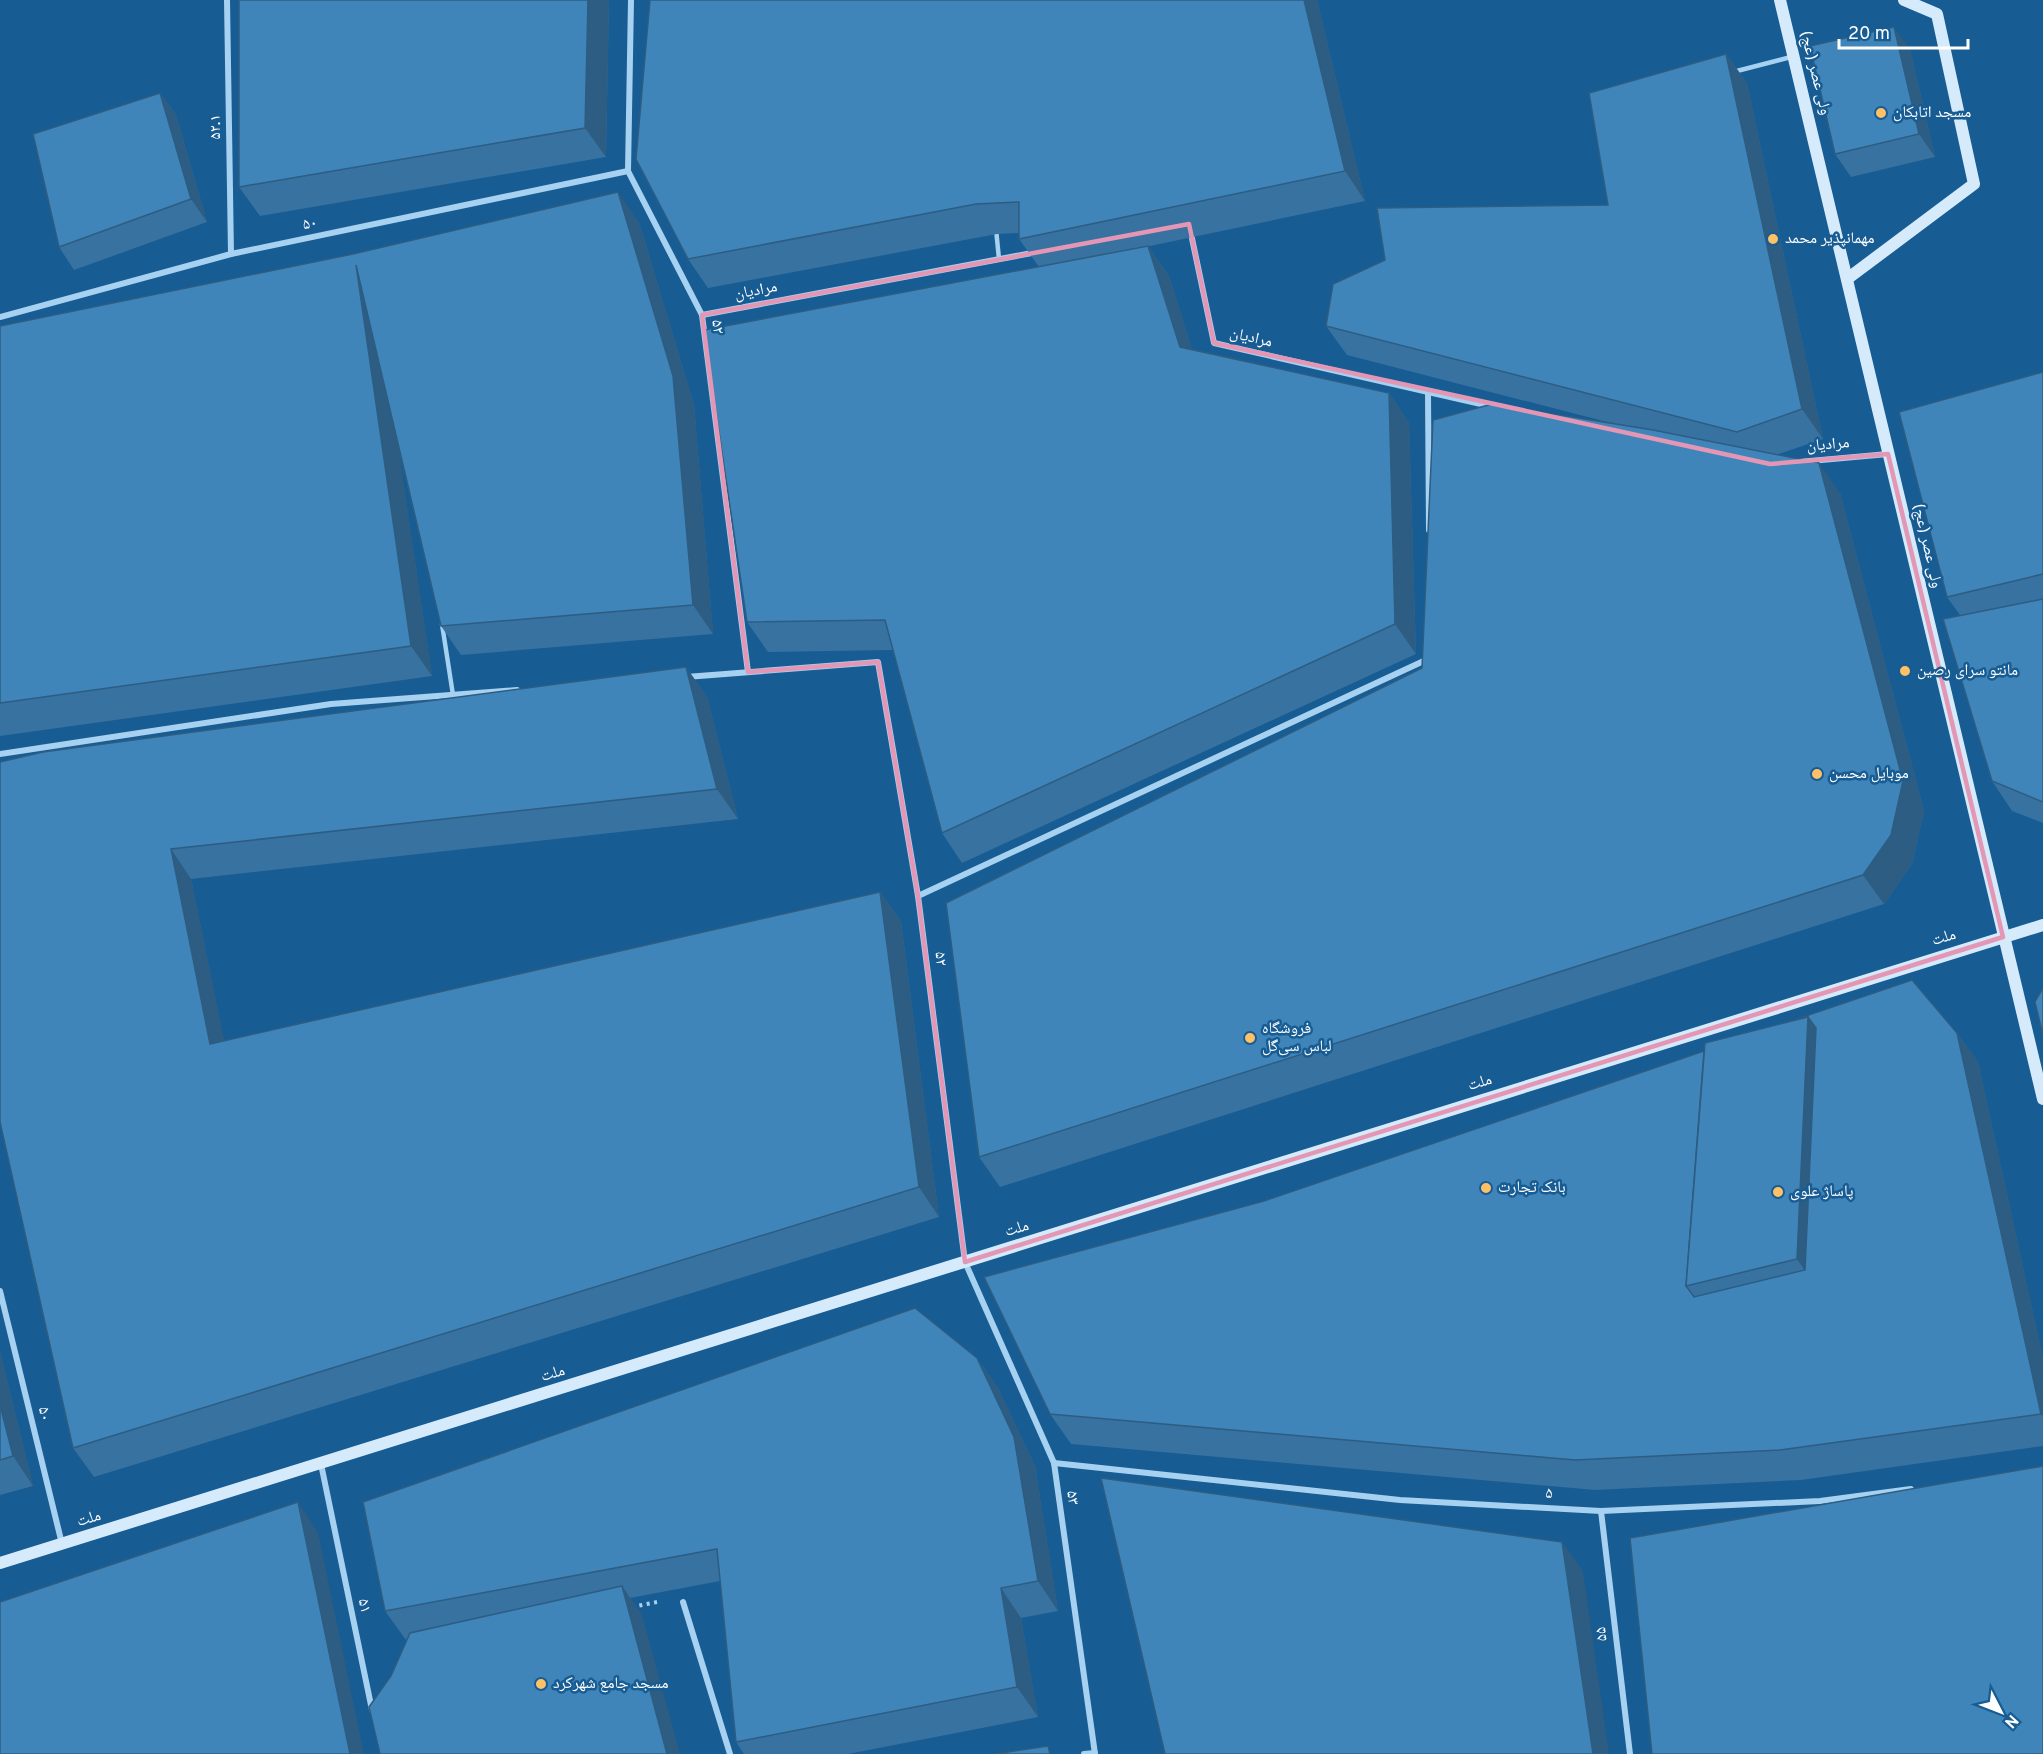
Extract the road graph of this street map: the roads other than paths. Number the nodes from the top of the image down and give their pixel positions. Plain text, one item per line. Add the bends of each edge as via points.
1 (227, 0) edge
2 (631, 0) edge
3 (1780, 0) edge
4 (1904, 0) edge
5 (1794, 57) junction
6 (1724, 74) edge
7 (628, 171) junction
8 (996, 223) edge
9 (1178, 226) edge
10 (1044, 251) edge
11 (231, 254) junction
12 (999, 259) junction
13 (1847, 279) junction
14 (702, 315) junction
15 (0, 317) edge
16 (1428, 393) junction
17 (1507, 409) edge
18 (1888, 454) junction
19 (1794, 462) edge
20 (1429, 543) edge
21 (441, 616) edge
22 (1430, 647) edge
23 (748, 672) junction
24 (677, 678) edge
25 (524, 690) edge
26 (453, 695) junction
27 (331, 704) junction
28 (332, 714) edge
29 (0, 754) edge
30 (918, 896) junction
31 (2043, 925) edge
32 (2003, 937) junction
33 (2043, 1099) edge
34 (965, 1262) junction
35 (0, 1291) edge
36 (1054, 1463) junction
37 (321, 1464) junction
38 (1914, 1489) edge
39 (1820, 1500) junction
40 (1601, 1511) junction
41 (1820, 1512) edge
42 (62, 1544) junction
43 (0, 1563) edge
44 (683, 1602) road end
45 (375, 1721) edge
46 (1095, 1753) edge
47 (730, 1754) edge
48 (1084, 1754) edge
49 (1630, 1754) edge

1 - 11 street, ۵۲.۱
2 - 7 street, ۵۲
3 - 5 main road, ولی عصر (عج)
4 - 13 main road via 1936,14 1974,184
5 - 6 lane
5 - 13 main road, ولی عصر (عج)
7 - 11 street, ۵۰
7 - 14 street, ۵۲
8 - 12 lane
9 - 16 street, مرادیان via 1189,224 1214,343
10 - 12 street, مرادیان
11 - 15 street, ۵۰
12 - 14 street, مرادیان
13 - 18 main road, ولی عصر (عج)
14 - 23 street, ۵۲
16 - 17 street, مرادیان
16 - 20 street
18 - 19 street, مرادیان
18 - 32 main road, ولی عصر (عج)
21 - 26 lane
22 - 30 street via 1430,658
23 - 24 street
23 - 30 street, ۵۲ via 878,662
25 - 26 street
26 - 27 street
27 - 28 lane
27 - 29 street
30 - 34 street, ۵۲
31 - 32 main road, ملت
32 - 33 main road, ولی عصر (عج)
32 - 34 main road, ملت
34 - 36 street, ۵۳
34 - 37 main road, ملت
35 - 42 street, ۵۰
36 - 40 street, ۵ via 1400,1500
36 - 46 street, ۵۳
37 - 42 main road, ملت
37 - 45 street, ۵۱
38 - 39 street, ۵
39 - 40 street, ۵
39 - 41 lane
40 - 49 street, ۵۵
42 - 43 main road, ملت
44 - 47 street
46 - 48 street

